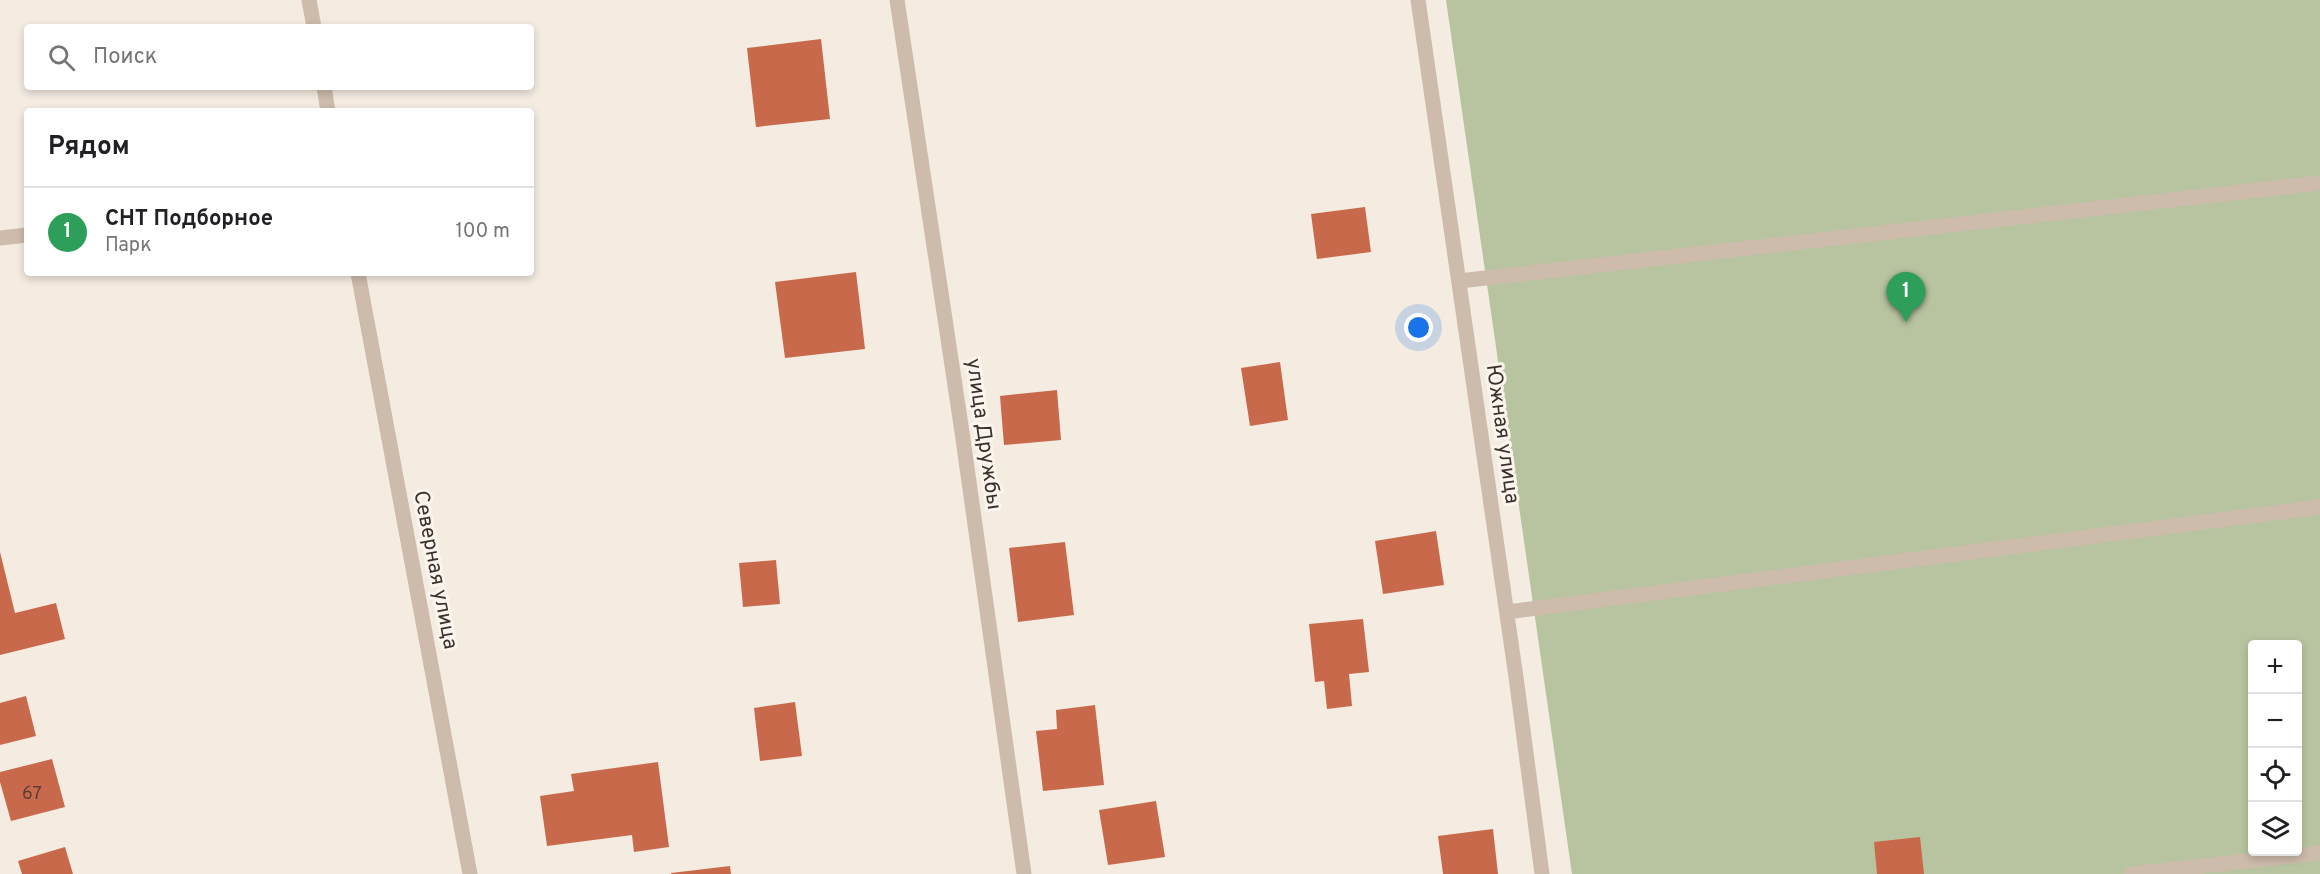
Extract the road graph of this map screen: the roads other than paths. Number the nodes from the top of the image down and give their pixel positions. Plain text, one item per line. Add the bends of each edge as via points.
1 (309, 0) edge
2 (897, 0) edge
3 (1418, 0) edge
4 (313, 24) edge
5 (324, 90) edge
6 (328, 108) edge
7 (2320, 183) edge
8 (24, 235) edge
9 (0, 238) edge
10 (359, 276) edge
11 (1459, 281) junction
12 (2320, 507) edge
13 (1507, 612) junction
14 (2320, 853) edge
15 (470, 874) edge
16 (1024, 874) edge
17 (1542, 874) edge
18 (2132, 874) edge

1 - 4 street
2 - 16 street, улица Дружбы
3 - 11 street, Южная улица
5 - 6 street
7 - 11 street
8 - 9 street
10 - 15 street, Северная улица
11 - 13 street, Южная улица
12 - 13 street
13 - 17 street, Южная улица
14 - 18 street

